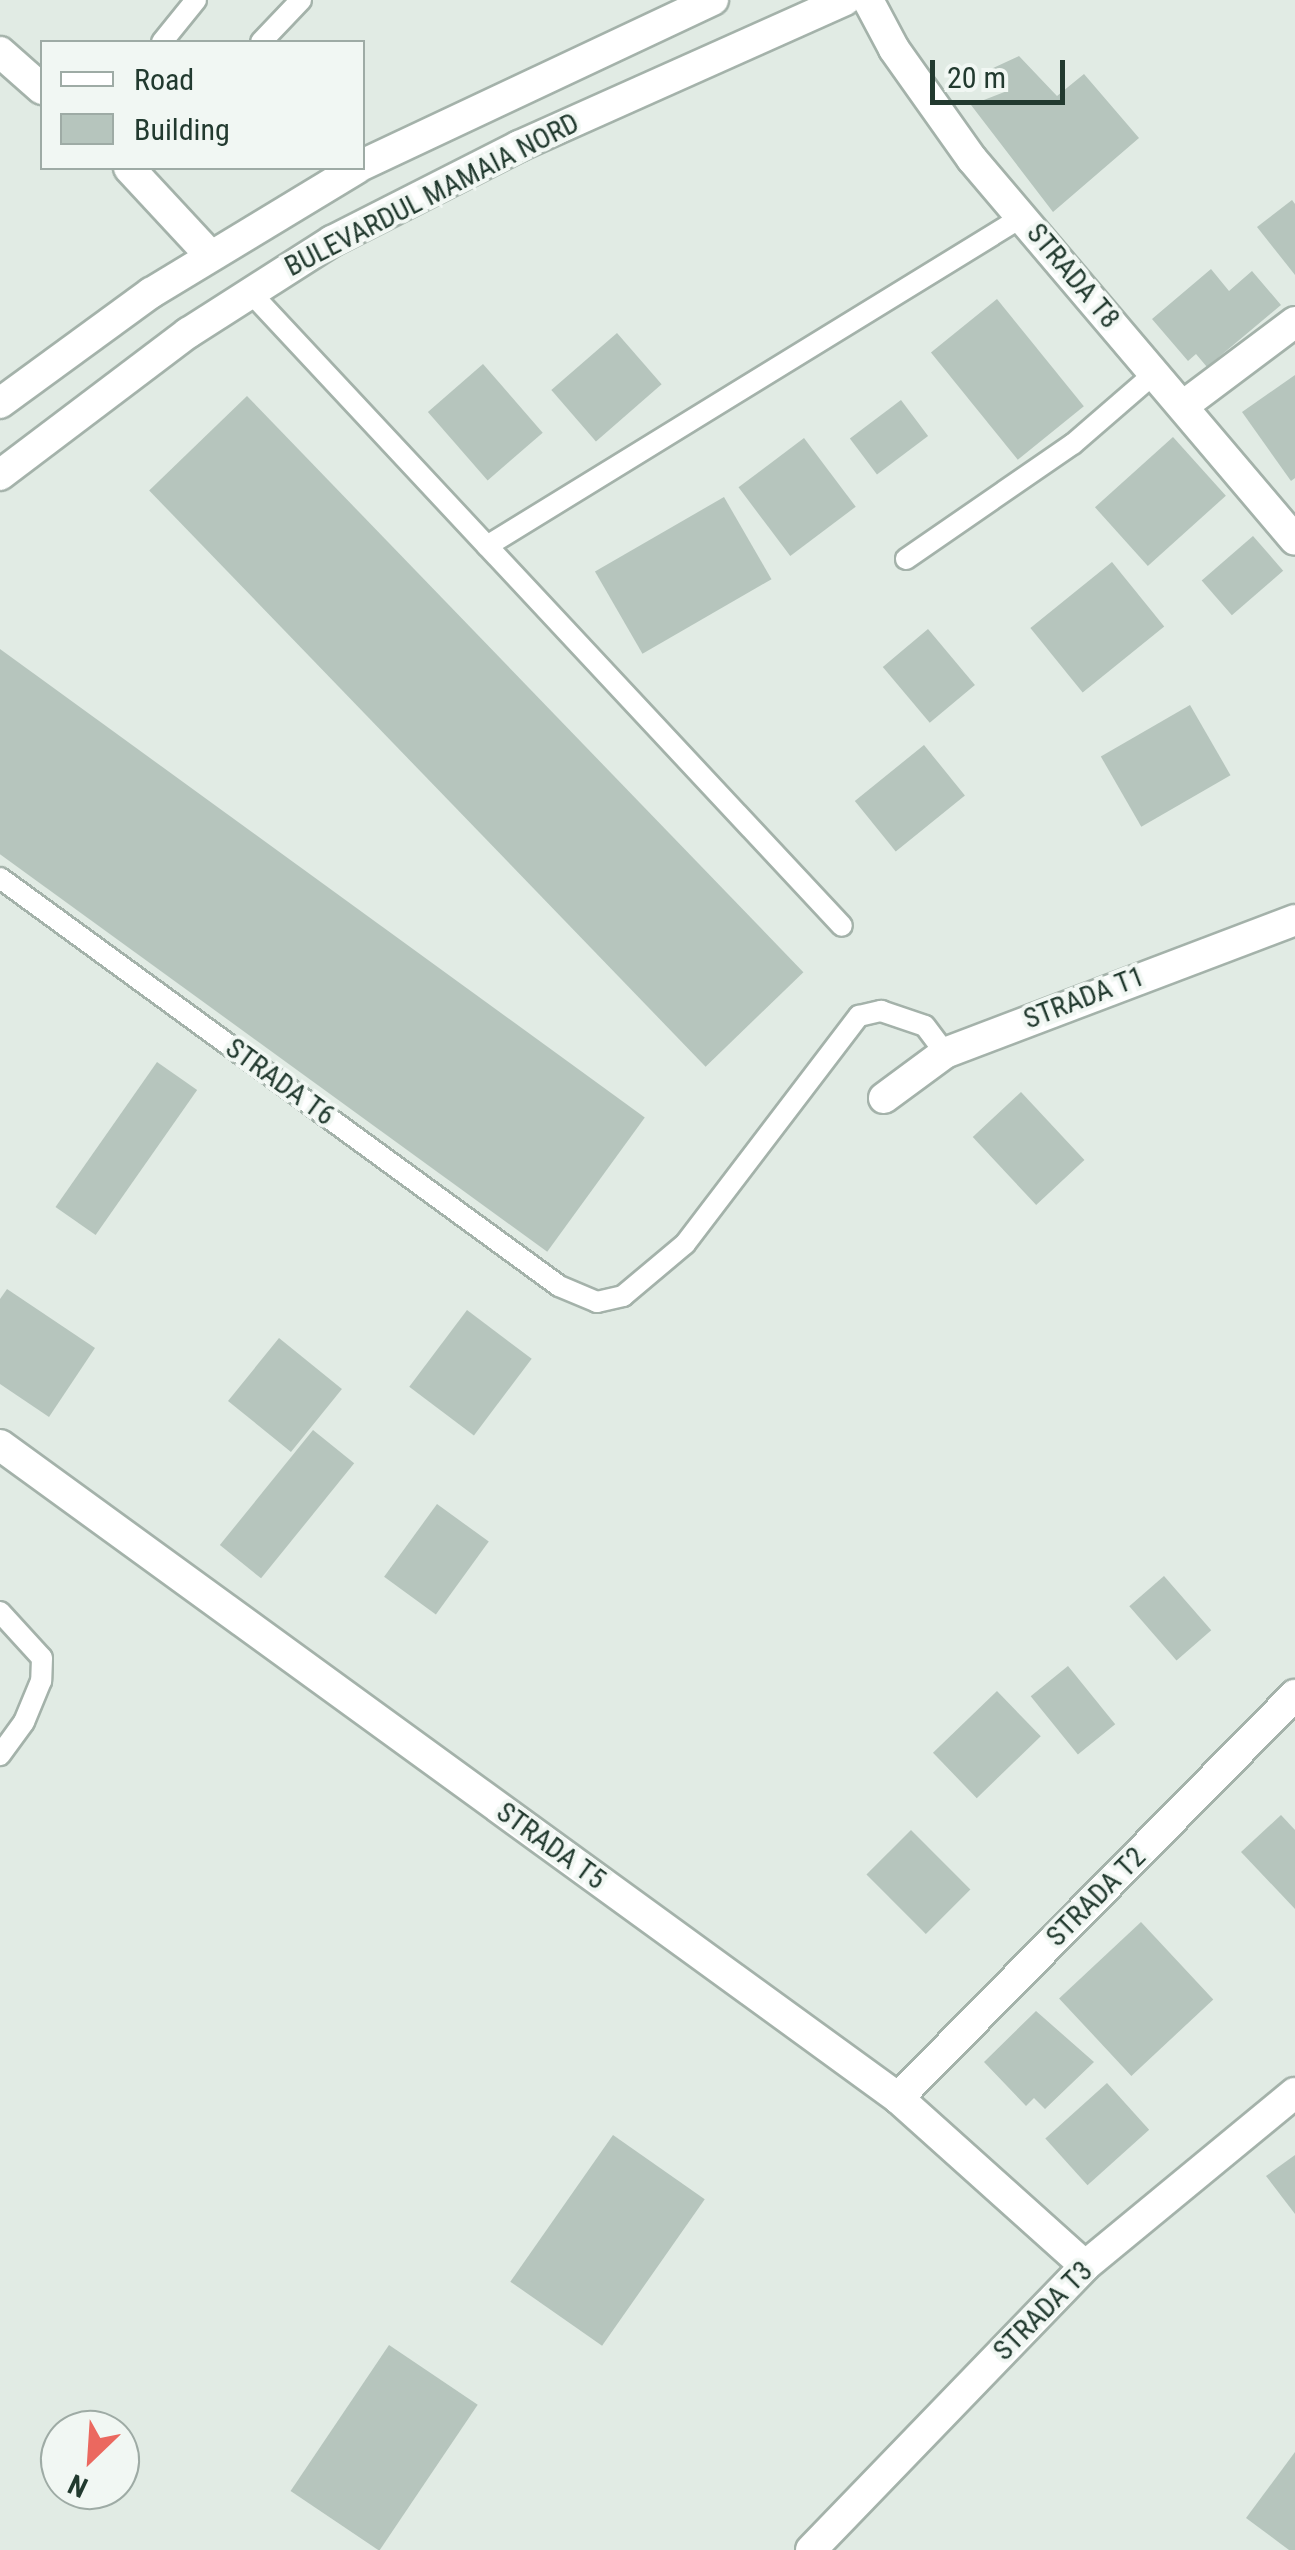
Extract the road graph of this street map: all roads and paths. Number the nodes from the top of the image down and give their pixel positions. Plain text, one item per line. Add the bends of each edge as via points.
1 (196, 0) edge
2 (301, 0) edge
3 (714, 0) edge
4 (845, 0) edge
5 (868, 0) edge
6 (164, 40) edge
7 (263, 40) edge
8 (0, 52) edge
9 (40, 87) edge
10 (365, 164) edge
11 (134, 170) edge
12 (353, 170) edge
13 (1022, 217) junction
14 (210, 254) junction
15 (250, 292) junction
16 (1295, 322) edge
17 (1155, 373) junction
18 (0, 402) edge
19 (1183, 406) junction
20 (0, 474) edge
21 (1295, 540) edge
22 (487, 546) junction
23 (906, 559) dead end
24 (0, 878) edge
25 (1295, 920) edge
26 (842, 926) dead end
27 (945, 1053) junction
28 (884, 1098) dead end
29 (0, 1446) edge
30 (0, 1612) edge
31 (1295, 1695) edge
32 (0, 1755) edge
33 (1295, 2092) edge
34 (898, 2098) junction
35 (1085, 2266) junction
36 (812, 2550) edge

1 - 6 lane
2 - 7 lane
3 - 10 street, BULEVARDUL MAMAIA NORD
4 - 15 street, BULEVARDUL MAMAIA NORD via 519,146 332,241
5 - 13 street, STRADA T8 via 905,65
8 - 9 street
11 - 14 street
12 - 14 street, BULEVARDUL MAMAIA NORD
13 - 17 street, STRADA T8
13 - 22 lane
14 - 18 street, BULEVARDUL MAMAIA NORD
15 - 20 street, BULEVARDUL MAMAIA NORD via 97,397
15 - 22 lane
16 - 19 street
17 - 19 street, STRADA T8
17 - 23 lane via 1073,444
19 - 21 street, STRADA T8
22 - 26 lane
24 - 27 lane, STRADA T6 via 559,1286 597,1302 623,1296 686,1244 859,1016 882,1011 925,1026
25 - 27 street, STRADA T1
27 - 28 street, STRADA T1
29 - 34 street, STRADA T5
30 - 32 lane via 42,1658 41,1681 24,1722
31 - 34 street, STRADA T2
33 - 35 street, STRADA T3
34 - 35 street, STRADA T5
35 - 36 street, STRADA T3

